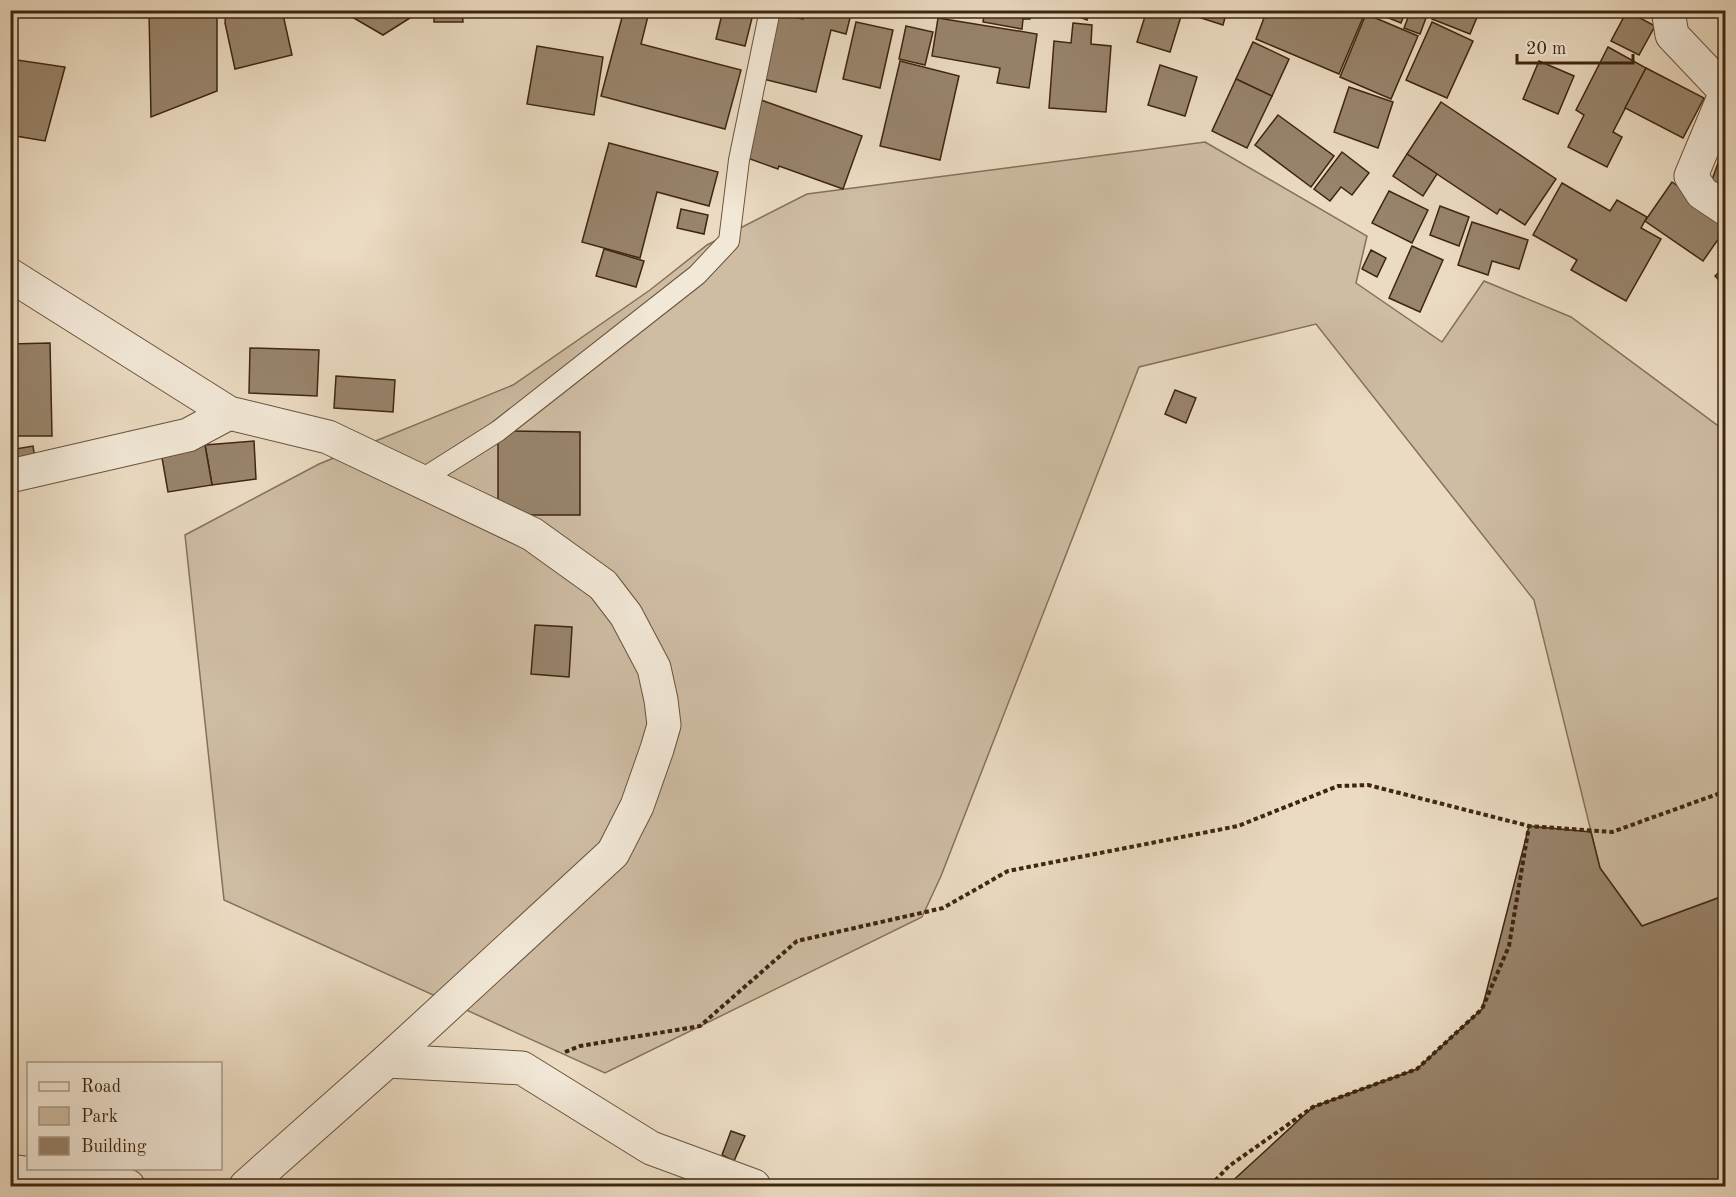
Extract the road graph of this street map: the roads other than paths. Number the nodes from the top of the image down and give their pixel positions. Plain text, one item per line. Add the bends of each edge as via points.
1 (770, 10) edge
2 (1668, 10) edge
3 (1725, 92) edge
4 (1725, 209) edge
5 (10, 275) edge
6 (229, 413) junction
7 (10, 476) edge
8 (419, 481) junction
9 (387, 1061) junction
10 (10, 1171) edge
11 (128, 1186) edge
12 (246, 1186) edge
13 (754, 1186) edge

1 - 8 lane via 739,160 729,241 697,275 498,431
2 - 3 street via 1672,35
3 - 4 street via 1691,176 1702,193
5 - 6 street
6 - 7 street via 188,435
6 - 8 street via 328,437
8 - 9 street via 532,534 603,585 626,615 654,668 664,725 637,806 613,853
9 - 12 street
9 - 13 street via 522,1068 651,1148
10 - 11 street

